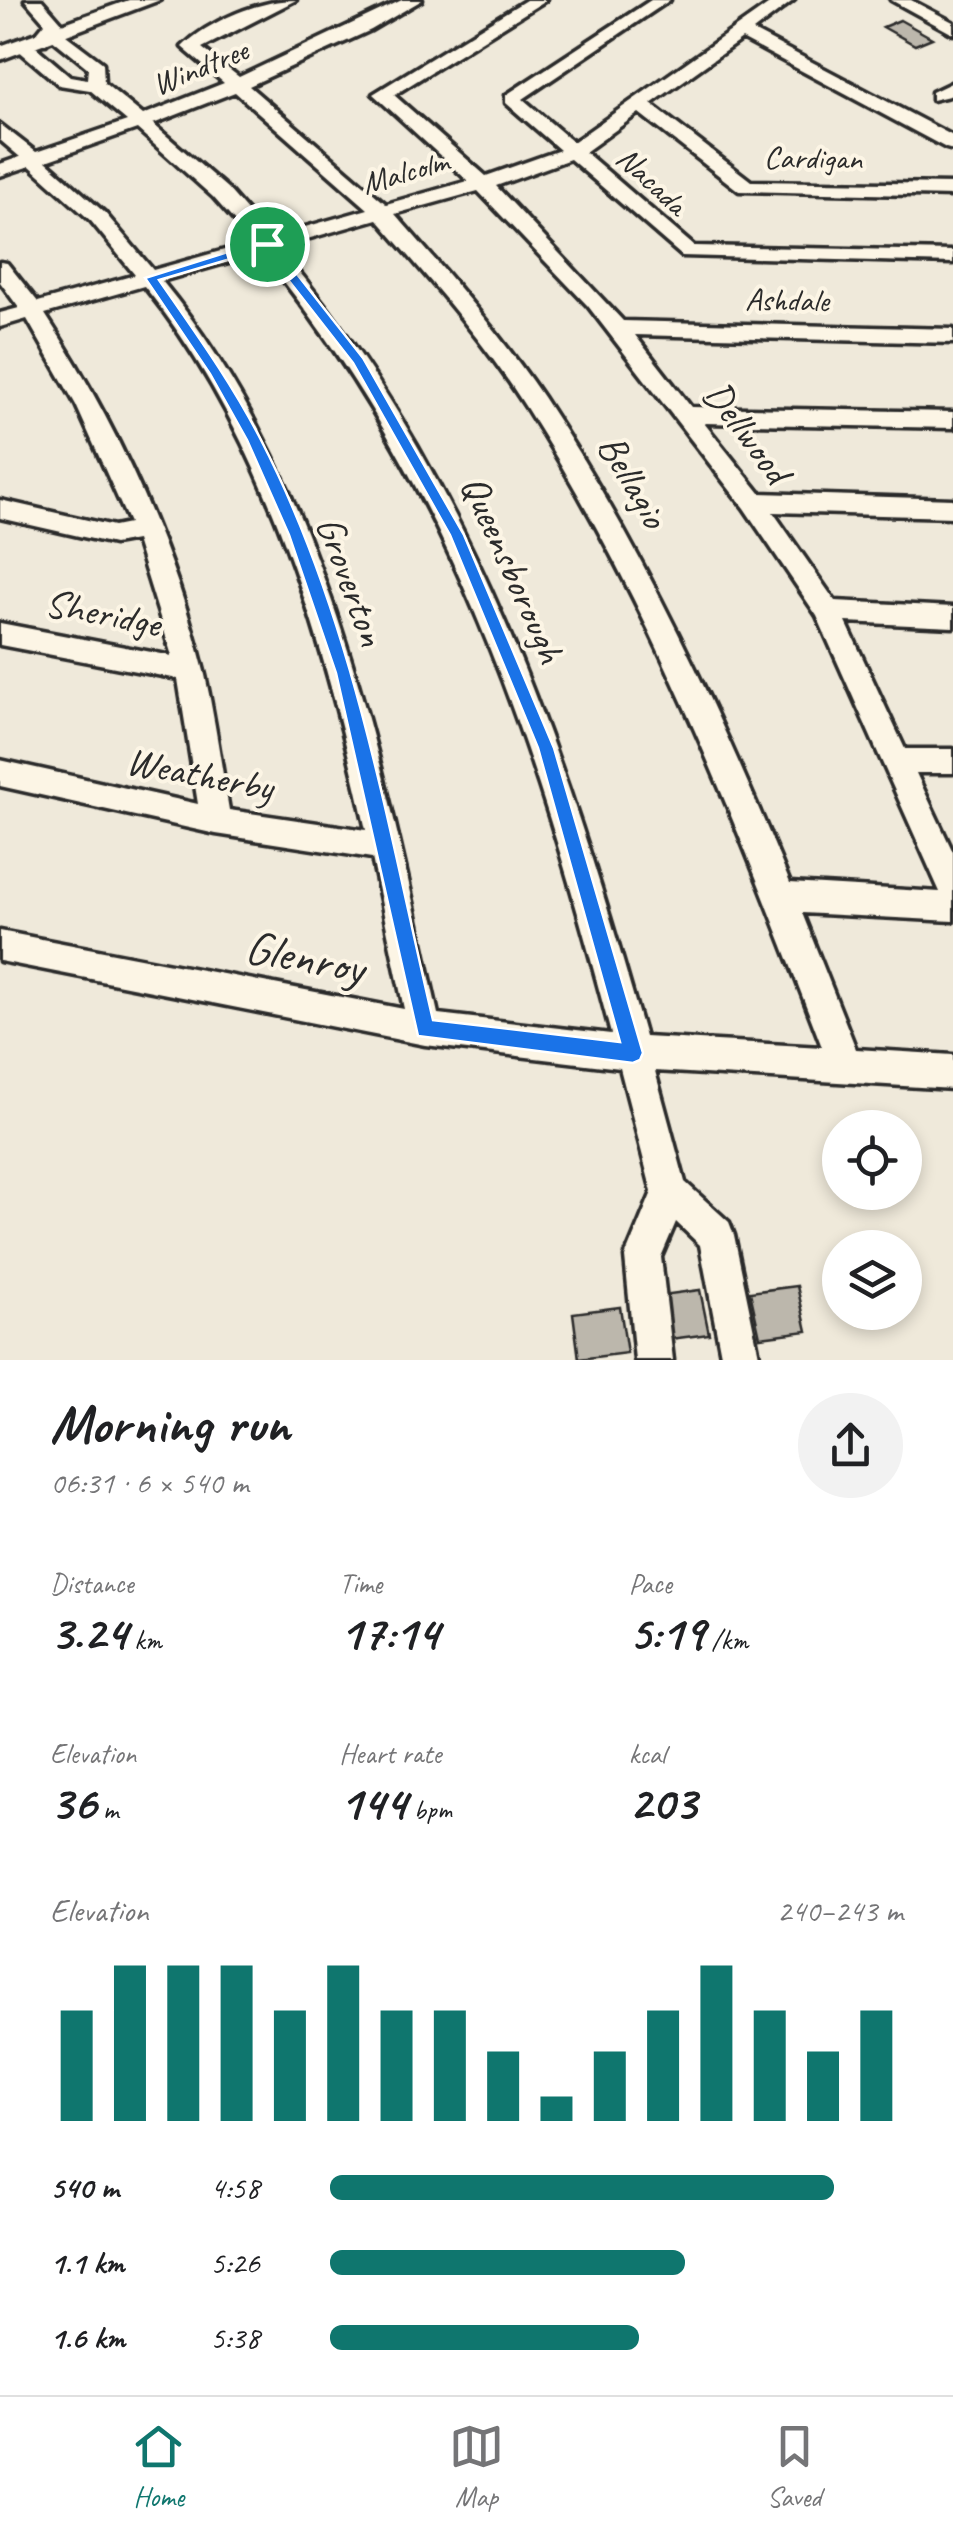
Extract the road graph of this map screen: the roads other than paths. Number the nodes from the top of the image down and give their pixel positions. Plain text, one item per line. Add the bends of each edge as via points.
1 (33, 0) edge
2 (149, 0) edge
3 (288, 0) edge
4 (414, 0) edge
5 (538, 0) edge
6 (662, 0) edge
7 (786, 0) edge
8 (899, 0) edge
9 (953, 29) edge
10 (742, 32) junction
11 (40, 39) junction
12 (0, 53) edge
13 (95, 85) junction
14 (236, 86) junction
15 (641, 105) junction
16 (140, 122) junction
17 (0, 130) edge
18 (953, 144) edge
19 (574, 150) junction
20 (38, 158) junction
21 (0, 170) edge
22 (482, 184) junction
23 (953, 190) edge
24 (383, 212) junction
25 (267, 244) junction
26 (953, 257) edge
27 (0, 268) edge
28 (151, 278) junction
29 (30, 311) junction
30 (0, 320) edge
31 (619, 328) junction
32 (953, 336) edge
33 (687, 414) junction
34 (953, 420) edge
35 (753, 502) junction
36 (953, 508) edge
37 (0, 509) edge
38 (145, 529) junction
39 (828, 611) junction
40 (953, 617) edge
41 (0, 634) edge
42 (190, 670) junction
43 (897, 760) junction
44 (953, 761) edge
45 (0, 773) edge
46 (216, 821) junction
47 (386, 846) junction
48 (953, 886) edge
49 (780, 898) junction
50 (953, 907) edge
51 (0, 946) edge
52 (425, 1029) junction
53 (633, 1053) junction
54 (845, 1064) junction
55 (953, 1072) edge
56 (670, 1192) junction
57 (654, 1360) edge
58 (740, 1360) edge

1 - 11 street via 54,23
2 - 11 street
3 - 14 street, Bellagio via 190,47
4 - 14 street, Windtree
5 - 22 street, Dellwood via 382,94
6 - 19 street, Nacada via 512,98
7 - 10 street, Malcolm
8 - 9 street
10 - 15 street, Malcolm
10 - 18 street
11 - 12 street
11 - 13 street via 65,81
11 - 13 street via 97,67
13 - 16 street, Queensborough
14 - 16 street, Windtree
14 - 24 street, Bellagio via 316,145
15 - 19 street, Malcolm
15 - 23 street, Cardigan via 746,187
16 - 20 street, Windtree
16 - 25 street, Queensborough
17 - 20 street, Groverton
19 - 22 street, Malcolm
19 - 26 street, Nacada via 689,252
20 - 21 street, Windtree
20 - 28 street, Groverton
22 - 24 street, Malcolm
22 - 31 street, Dellwood
24 - 25 street, Malcolm
24 - 49 street, Bellagio via 461,300 580,469 677,652
25 - 28 street, Malcolm
25 - 53 street, Queensborough via 395,418 478,582 546,748
27 - 29 street
28 - 29 street, Malcolm
28 - 47 street, Groverton via 245,423 297,535 344,673
29 - 30 street, Malcolm
29 - 38 street via 60,354
31 - 32 street, Ashdale
31 - 33 street, Dellwood
33 - 34 street
33 - 35 street, Dellwood
35 - 36 street
35 - 39 street, Dellwood
37 - 38 street via 114,535
38 - 42 street
39 - 40 street
39 - 43 street, Dellwood
41 - 42 street, Sheridge
42 - 46 street
43 - 44 street
43 - 48 street, Dellwood
45 - 46 street, Weatherby
46 - 47 street, Weatherby
47 - 52 street, Groverton
49 - 50 street
49 - 54 street, Bellagio
51 - 52 street, Glenroy
52 - 53 street, Glenroy
53 - 54 street, Glenroy
53 - 56 street, Queensborough
54 - 55 street, Glenroy
56 - 57 street via 643,1256
56 - 58 street via 716,1234

